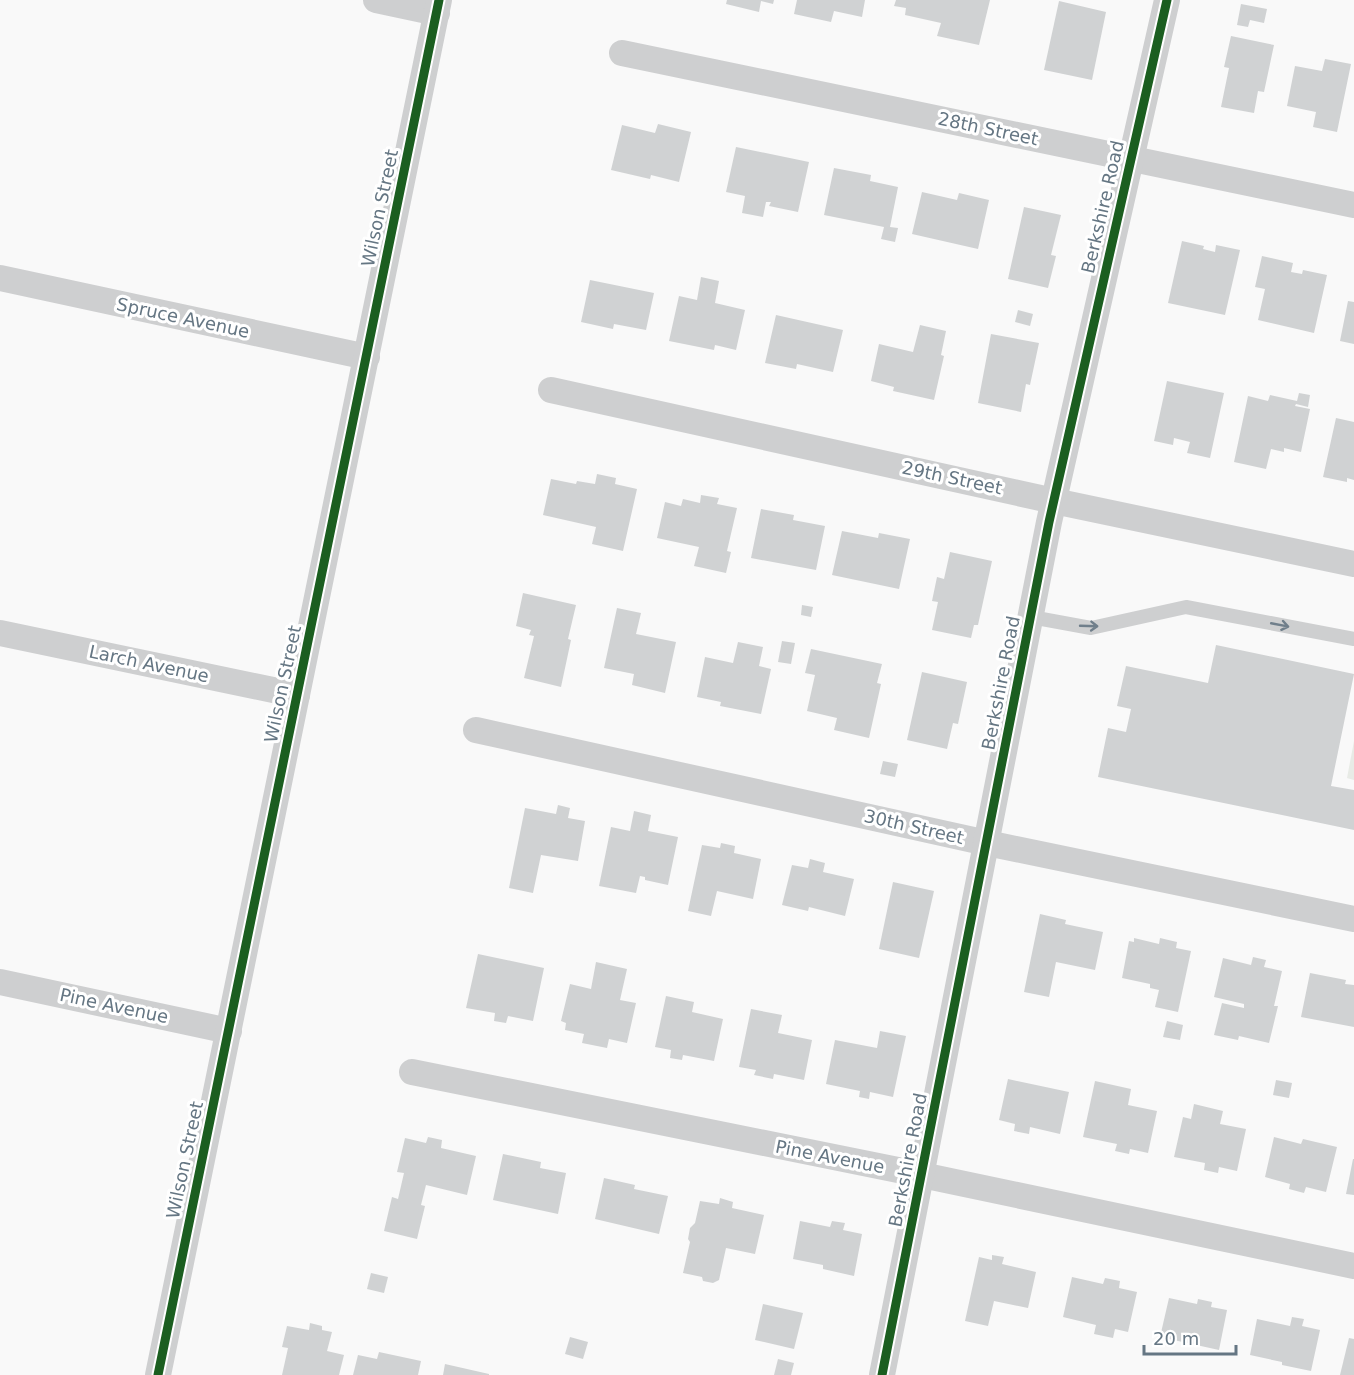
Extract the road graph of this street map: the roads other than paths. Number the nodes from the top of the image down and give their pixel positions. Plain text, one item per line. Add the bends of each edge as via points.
1 (376, 0) edge
2 (1167, 0) edge
3 (438, 7) edge
4 (622, 53) dead end
5 (1131, 159) junction
6 (1354, 205) edge
7 (0, 278) edge
8 (366, 357) junction
9 (551, 390) dead end
10 (1054, 501) junction
11 (1354, 564) edge
12 (1031, 617) junction
13 (0, 633) edge
14 (1354, 639) edge
15 (297, 695) junction
16 (476, 730) dead end
17 (987, 843) junction
18 (1354, 919) edge
19 (0, 982) edge
20 (229, 1030) junction
21 (412, 1072) dead end
22 (921, 1175) junction
23 (1354, 1266) edge
24 (158, 1375) edge
25 (882, 1375) edge

1 - 3 street
2 - 5 street, Berkshire Road
3 - 8 street, Wilson Street
4 - 5 street, 28th Street
5 - 6 street, 28th Street
5 - 10 street, Berkshire Road
7 - 8 street, Spruce Avenue
8 - 15 street, Wilson Street
9 - 10 street, 29th Street
10 - 11 street, 29th Street
10 - 12 street, Berkshire Road
12 -> 14 lane via 1091,628 1186,607
12 - 17 street, Berkshire Road
13 - 15 street, Larch Avenue
15 - 20 street, Wilson Street
16 - 17 street, 30th Street
17 - 18 street, 30th Street
17 - 22 street, Berkshire Road
19 - 20 street, Pine Avenue
20 - 24 street, Wilson Street
21 - 22 street, Pine Avenue
22 - 23 street, Pine Avenue
22 - 25 street, Berkshire Road

